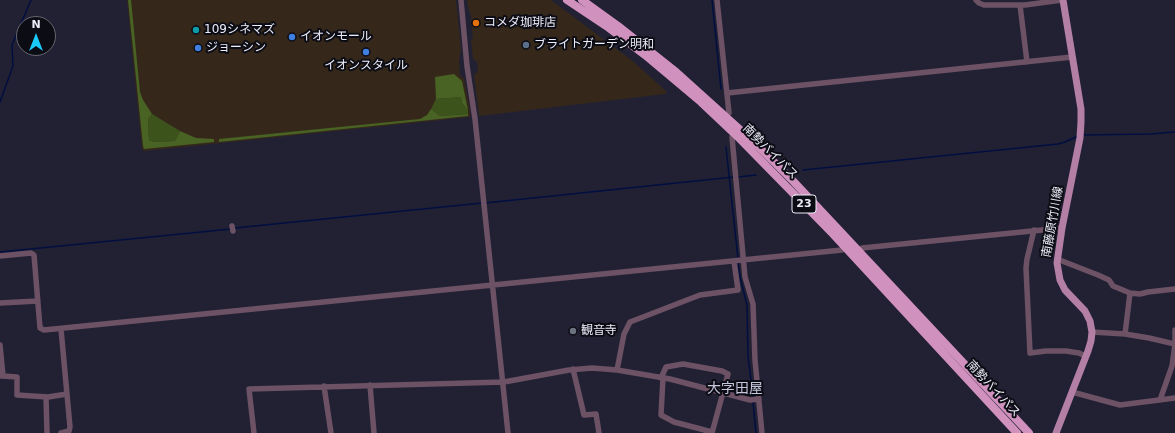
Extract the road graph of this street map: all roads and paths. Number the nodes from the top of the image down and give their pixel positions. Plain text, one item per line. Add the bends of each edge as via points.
1 (461, 0) edge
2 (568, 0) edge
3 (582, 0) edge
4 (717, 0) edge
5 (976, 0) edge
6 (1062, 0) edge
7 (1026, 2) edge
8 (1020, 5) junction
9 (1072, 57) junction
10 (1027, 62) junction
11 (727, 93) junction
12 (729, 113) dead end
13 (732, 137) dead end
14 (1062, 228) junction
15 (1034, 230) junction
16 (862, 248) dead end
17 (842, 250) dead end
18 (0, 256) edge
19 (1057, 259) junction
20 (739, 260) junction
21 (493, 285) junction
22 (1175, 289) edge
23 (1130, 293) junction
24 (38, 301) junction
25 (0, 303) edge
26 (61, 329) junction
27 (1175, 330) edge
28 (1092, 332) junction
29 (1125, 334) junction
30 (0, 344) edge
31 (1175, 344) edge
32 (1085, 356) junction
33 (573, 369) junction
34 (617, 370) junction
35 (2, 376) edge
36 (662, 378) junction
37 (504, 382) junction
38 (370, 385) junction
39 (324, 386) junction
40 (1072, 392) junction
41 (66, 394) junction
42 (723, 394) junction
43 (46, 397) junction
44 (1175, 398) edge
45 (755, 400) junction
46 (1160, 400) junction
47 (712, 432) edge
48 (47, 433) edge
49 (61, 433) edge
50 (254, 433) edge
51 (331, 433) edge
52 (374, 433) edge
53 (508, 433) edge
54 (599, 433) edge
55 (762, 433) edge
56 (1017, 433) edge
57 (1030, 433) edge
58 (1056, 433) edge

1 - 21 street
2 - 56 highway, 南勢バイパス / 23 via 650,60 742,140 833,234
3 - 57 highway, 南勢バイパス / 23 via 676,72 757,145
4 - 11 street
5 - 8 street via 984,5
6 - 7 street
6 - 9 main road, 南藤原竹川線
7 - 8 street
8 - 10 street
9 - 10 street
9 - 14 main road, 南藤原竹川線 via 1081,108 1081,136
10 - 11 street
11 - 12 street
13 - 20 street
14 - 15 street
14 - 19 main road, 南藤原竹川線
15 - 16 street
15 - 32 street via 1026,268 1030,353 1066,351
17 - 20 street
18 - 24 street via 31,253 34,255
19 - 23 street via 1109,280 1113,286
19 - 28 main road, 南藤原竹川線 via 1060,280 1065,290 1085,311
20 - 21 street
20 - 34 street via 738,290 700,295 630,322 624,334
20 - 45 street via 753,304
21 - 26 street
21 - 37 street
22 - 23 street
23 - 29 street
24 - 25 street
24 - 26 street via 40,328
26 - 41 street
27 - 31 street
28 - 29 street
28 - 32 main road
29 - 31 street
30 - 35 street
31 - 46 street via 1172,366
32 - 40 main road
33 - 34 street
33 - 37 street
33 - 54 street via 584,415 596,414
34 - 36 street
35 - 43 street via 18,377 18,395
36 - 42 street
36 - 42 street via 666,367 683,364 722,371 728,374
36 - 47 street via 661,415 674,422
37 - 38 street
37 - 53 street
38 - 39 street
38 - 52 street
39 - 50 street via 249,389
39 - 51 street
40 - 46 street via 1120,405
40 - 58 main road
41 - 43 street
41 - 49 street via 70,428 69,431
42 - 45 street
42 - 47 street
43 - 48 street
44 - 46 street
45 - 55 street

